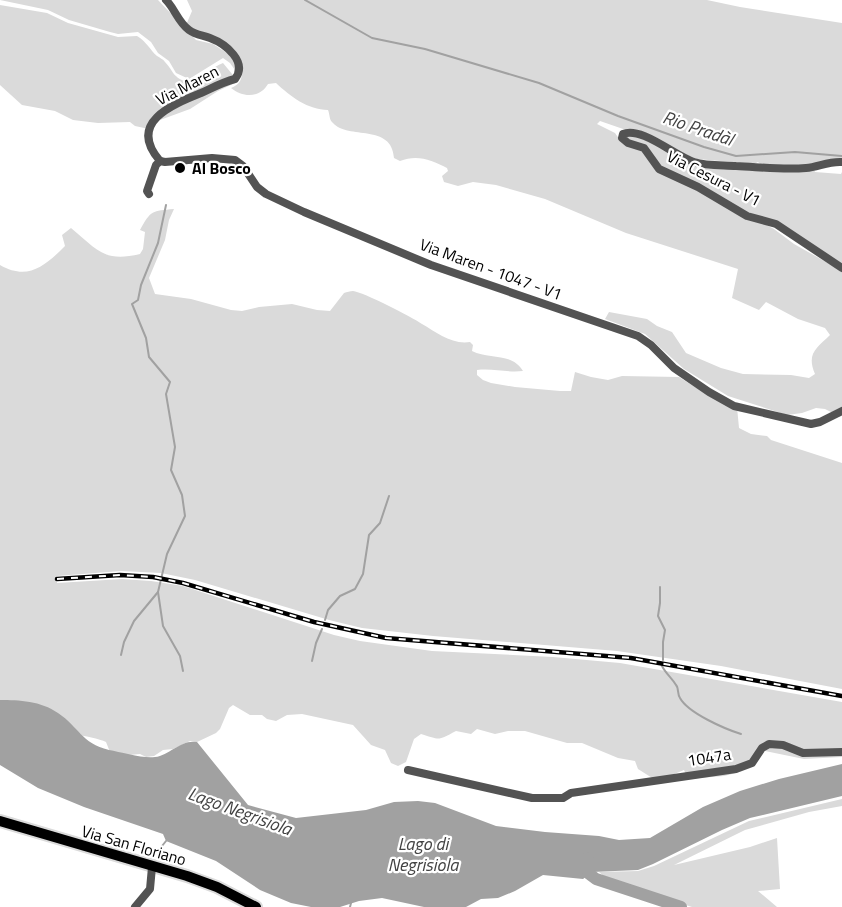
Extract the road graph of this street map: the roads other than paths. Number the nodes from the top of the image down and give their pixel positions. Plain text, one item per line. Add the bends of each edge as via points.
1 (166, 0) edge
2 (160, 161) junction
3 (842, 162) edge
4 (149, 194) dead end
5 (842, 268) edge
6 (840, 414) edge
7 (842, 752) edge
8 (408, 770) dead end
9 (0, 821) edge
10 (152, 867) junction
11 (135, 907) edge
12 (256, 907) edge

1 - 2 street, Via Maren via 187,28 233,53 240,72 236,79 184,100 157,117 149,141
2 - 4 street
2 - 6 street, Via Maren - 1047 - V1 via 235,160 266,194 304,212 431,264 638,336 674,368 734,406 811,424
3 - 5 street, Via Cesura - V1 via 788,169 695,162 640,134 627,132 622,138 644,148 659,169 747,216 777,224
7 - 8 street, 1047a via 803,753 769,744 752,763 736,769 571,793 563,798 532,798
9 - 10 main road, Via San Floriano
10 - 11 street via 150,889
10 - 12 main road, Via San Floriano via 217,887

